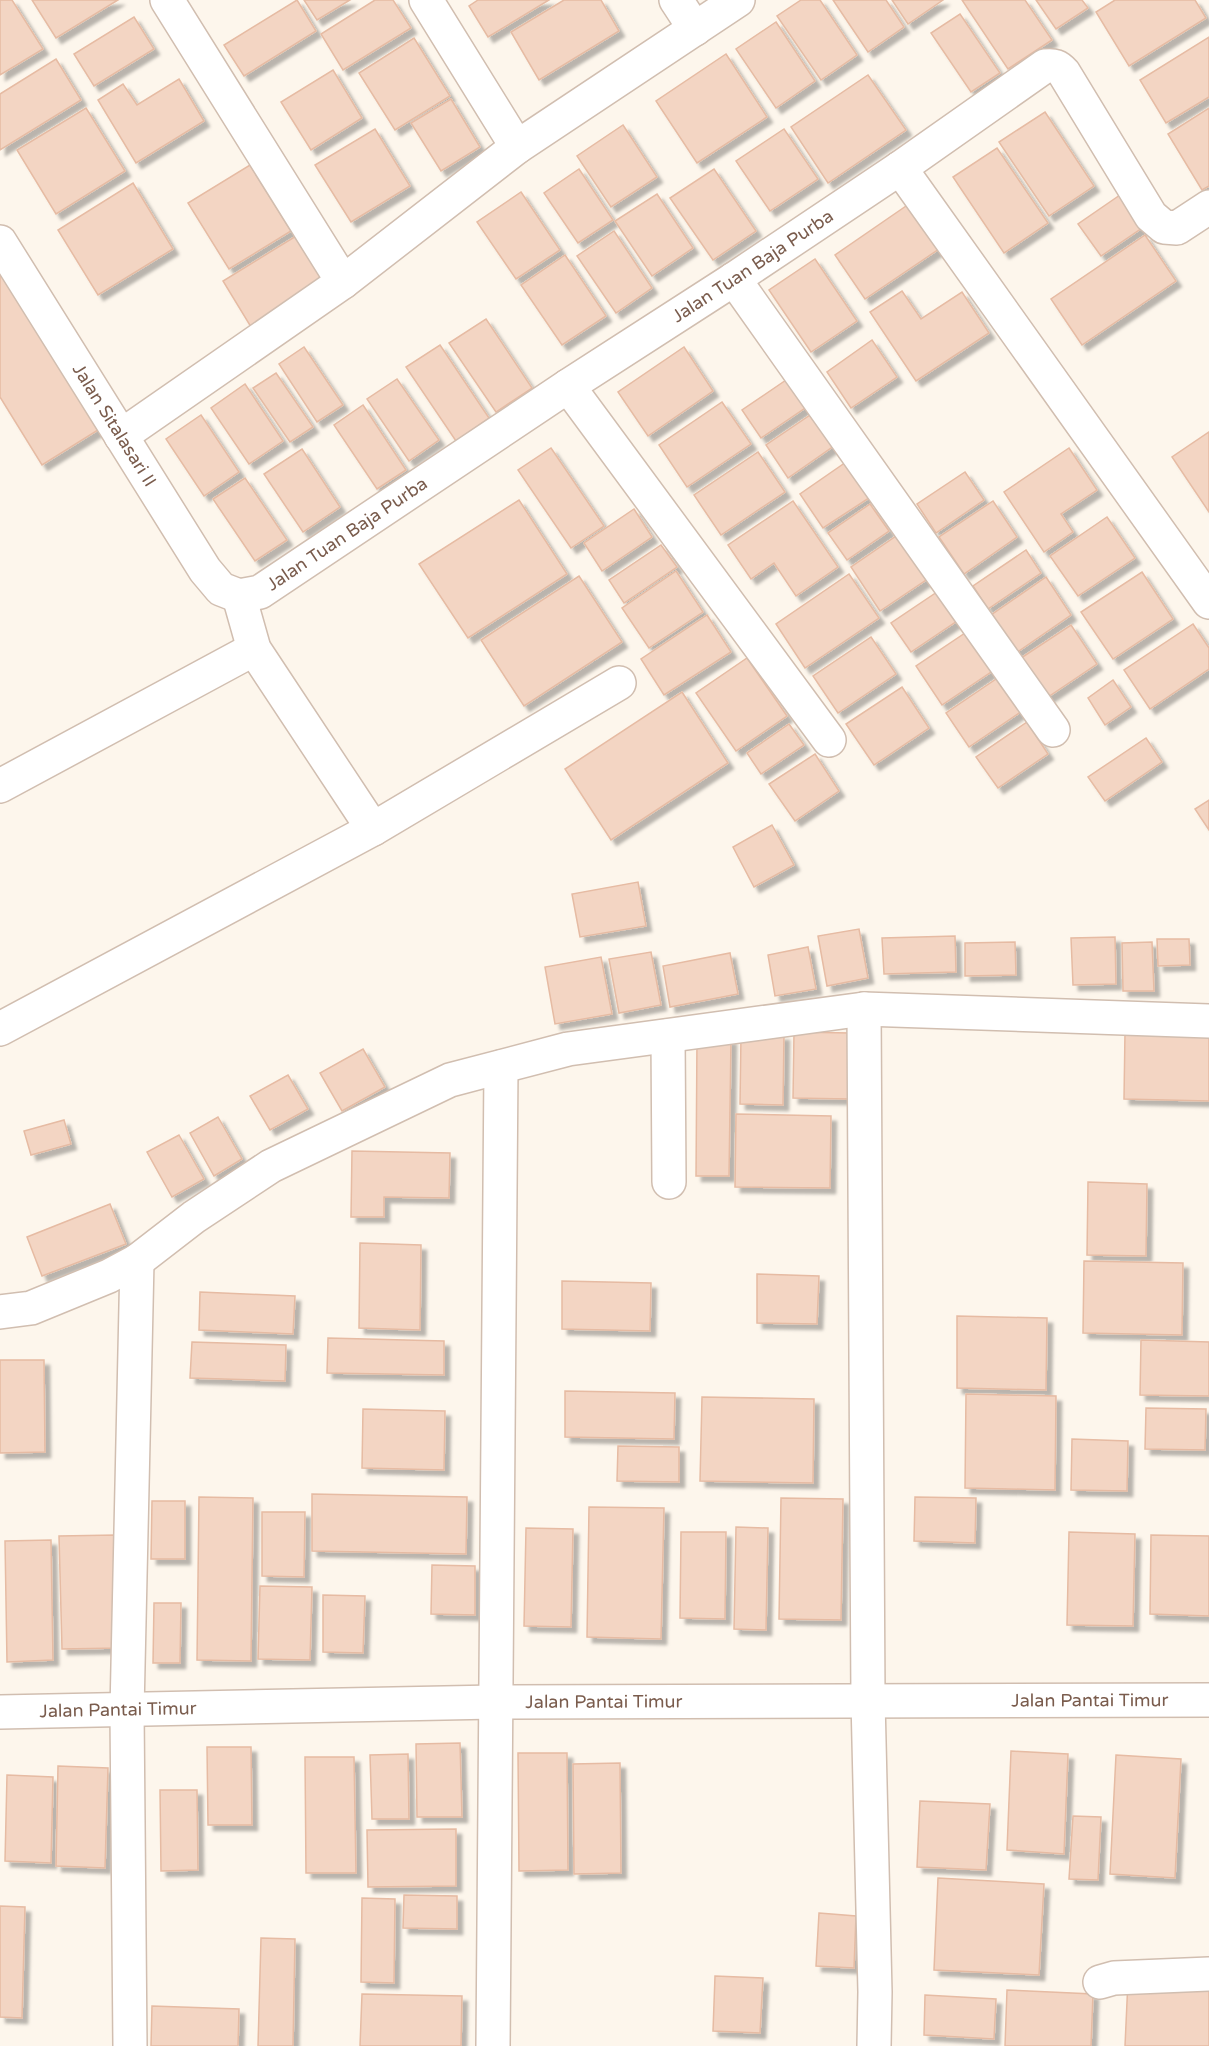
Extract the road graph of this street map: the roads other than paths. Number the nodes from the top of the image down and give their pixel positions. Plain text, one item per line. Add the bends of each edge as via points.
1 (168, 0) edge
2 (426, 0) edge
3 (676, 0) edge
4 (738, 0) edge
5 (695, 29) junction
6 (517, 147) junction
7 (900, 168) junction
8 (1209, 207) edge
9 (0, 242) edge
10 (734, 279) junction
11 (343, 282) junction
12 (568, 386) junction
13 (121, 436) junction
14 (239, 596) junction
15 (1209, 602) edge
16 (254, 649) junction
17 (619, 683) dead end
18 (1053, 730) dead end
19 (829, 740) dead end
20 (0, 786) edge
21 (373, 829) junction
22 (864, 1009) junction
23 (1209, 1021) edge
24 (0, 1029) edge
25 (668, 1036) junction
26 (501, 1067) junction
27 (669, 1182) dead end
28 (137, 1261) junction
29 (0, 1312) edge
30 (1209, 1700) edge
31 (868, 1701) junction
32 (495, 1702) junction
33 (127, 1711) junction
34 (0, 1712) edge
35 (1209, 1974) edge
36 (1100, 1982) dead end
37 (130, 2046) edge
38 (492, 2046) edge
39 (874, 2046) edge

1 - 11 street
2 - 6 street
3 - 5 street
4 - 5 street
5 - 6 street
6 - 11 street
7 - 8 street, Jalan Tuan Baja Purba via 1037,70 1053,65 1064,73 1151,216 1164,227 1177,228
7 - 10 street, Jalan Tuan Baja Purba
7 - 15 street
9 - 13 street, Jalan Sitalasari II
10 - 12 street, Jalan Tuan Baja Purba
10 - 18 street
11 - 13 street
12 - 14 street, Jalan Tuan Baja Purba via 260,592
12 - 19 street
13 - 14 street, Jalan Sitalasari II via 205,570 221,589
14 - 16 street
16 - 20 street
16 - 21 street
17 - 21 street
21 - 24 street
22 - 23 street
22 - 25 street
22 - 31 street
25 - 26 street via 568,1049
25 - 27 street
26 - 28 street via 450,1080 271,1166
26 - 32 street
28 - 29 street via 31,1308
28 - 33 street
30 - 31 street, Jalan Pantai Timur
31 - 32 street, Jalan Pantai Timur
31 - 39 street
32 - 33 street, Jalan Pantai Timur
32 - 38 street
33 - 34 street, Jalan Pantai Timur
33 - 37 street
35 - 36 street

